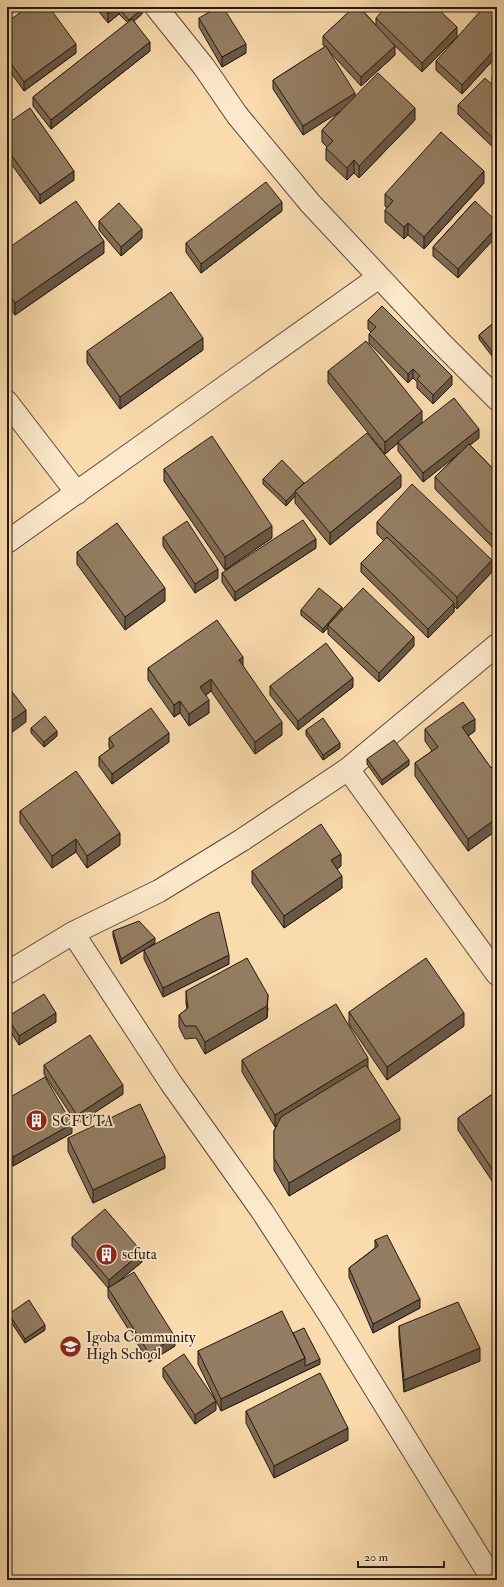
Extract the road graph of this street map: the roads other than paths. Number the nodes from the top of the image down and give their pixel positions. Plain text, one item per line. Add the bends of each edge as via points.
1 (156, 7) edge
2 (380, 277) junction
3 (497, 399) edge
4 (7, 402) edge
5 (77, 492) junction
6 (7, 542) edge
7 (497, 646) edge
8 (348, 769) junction
9 (74, 933) junction
10 (7, 973) edge
11 (497, 974) edge
12 (493, 1580) edge

1 - 2 street via 204,67 237,115 310,203
2 - 3 street
2 - 5 street
4 - 5 street
5 - 6 street
7 - 8 street
8 - 9 street via 242,840 159,891
8 - 11 street
9 - 10 street
9 - 12 street via 171,1083 262,1211 329,1314

